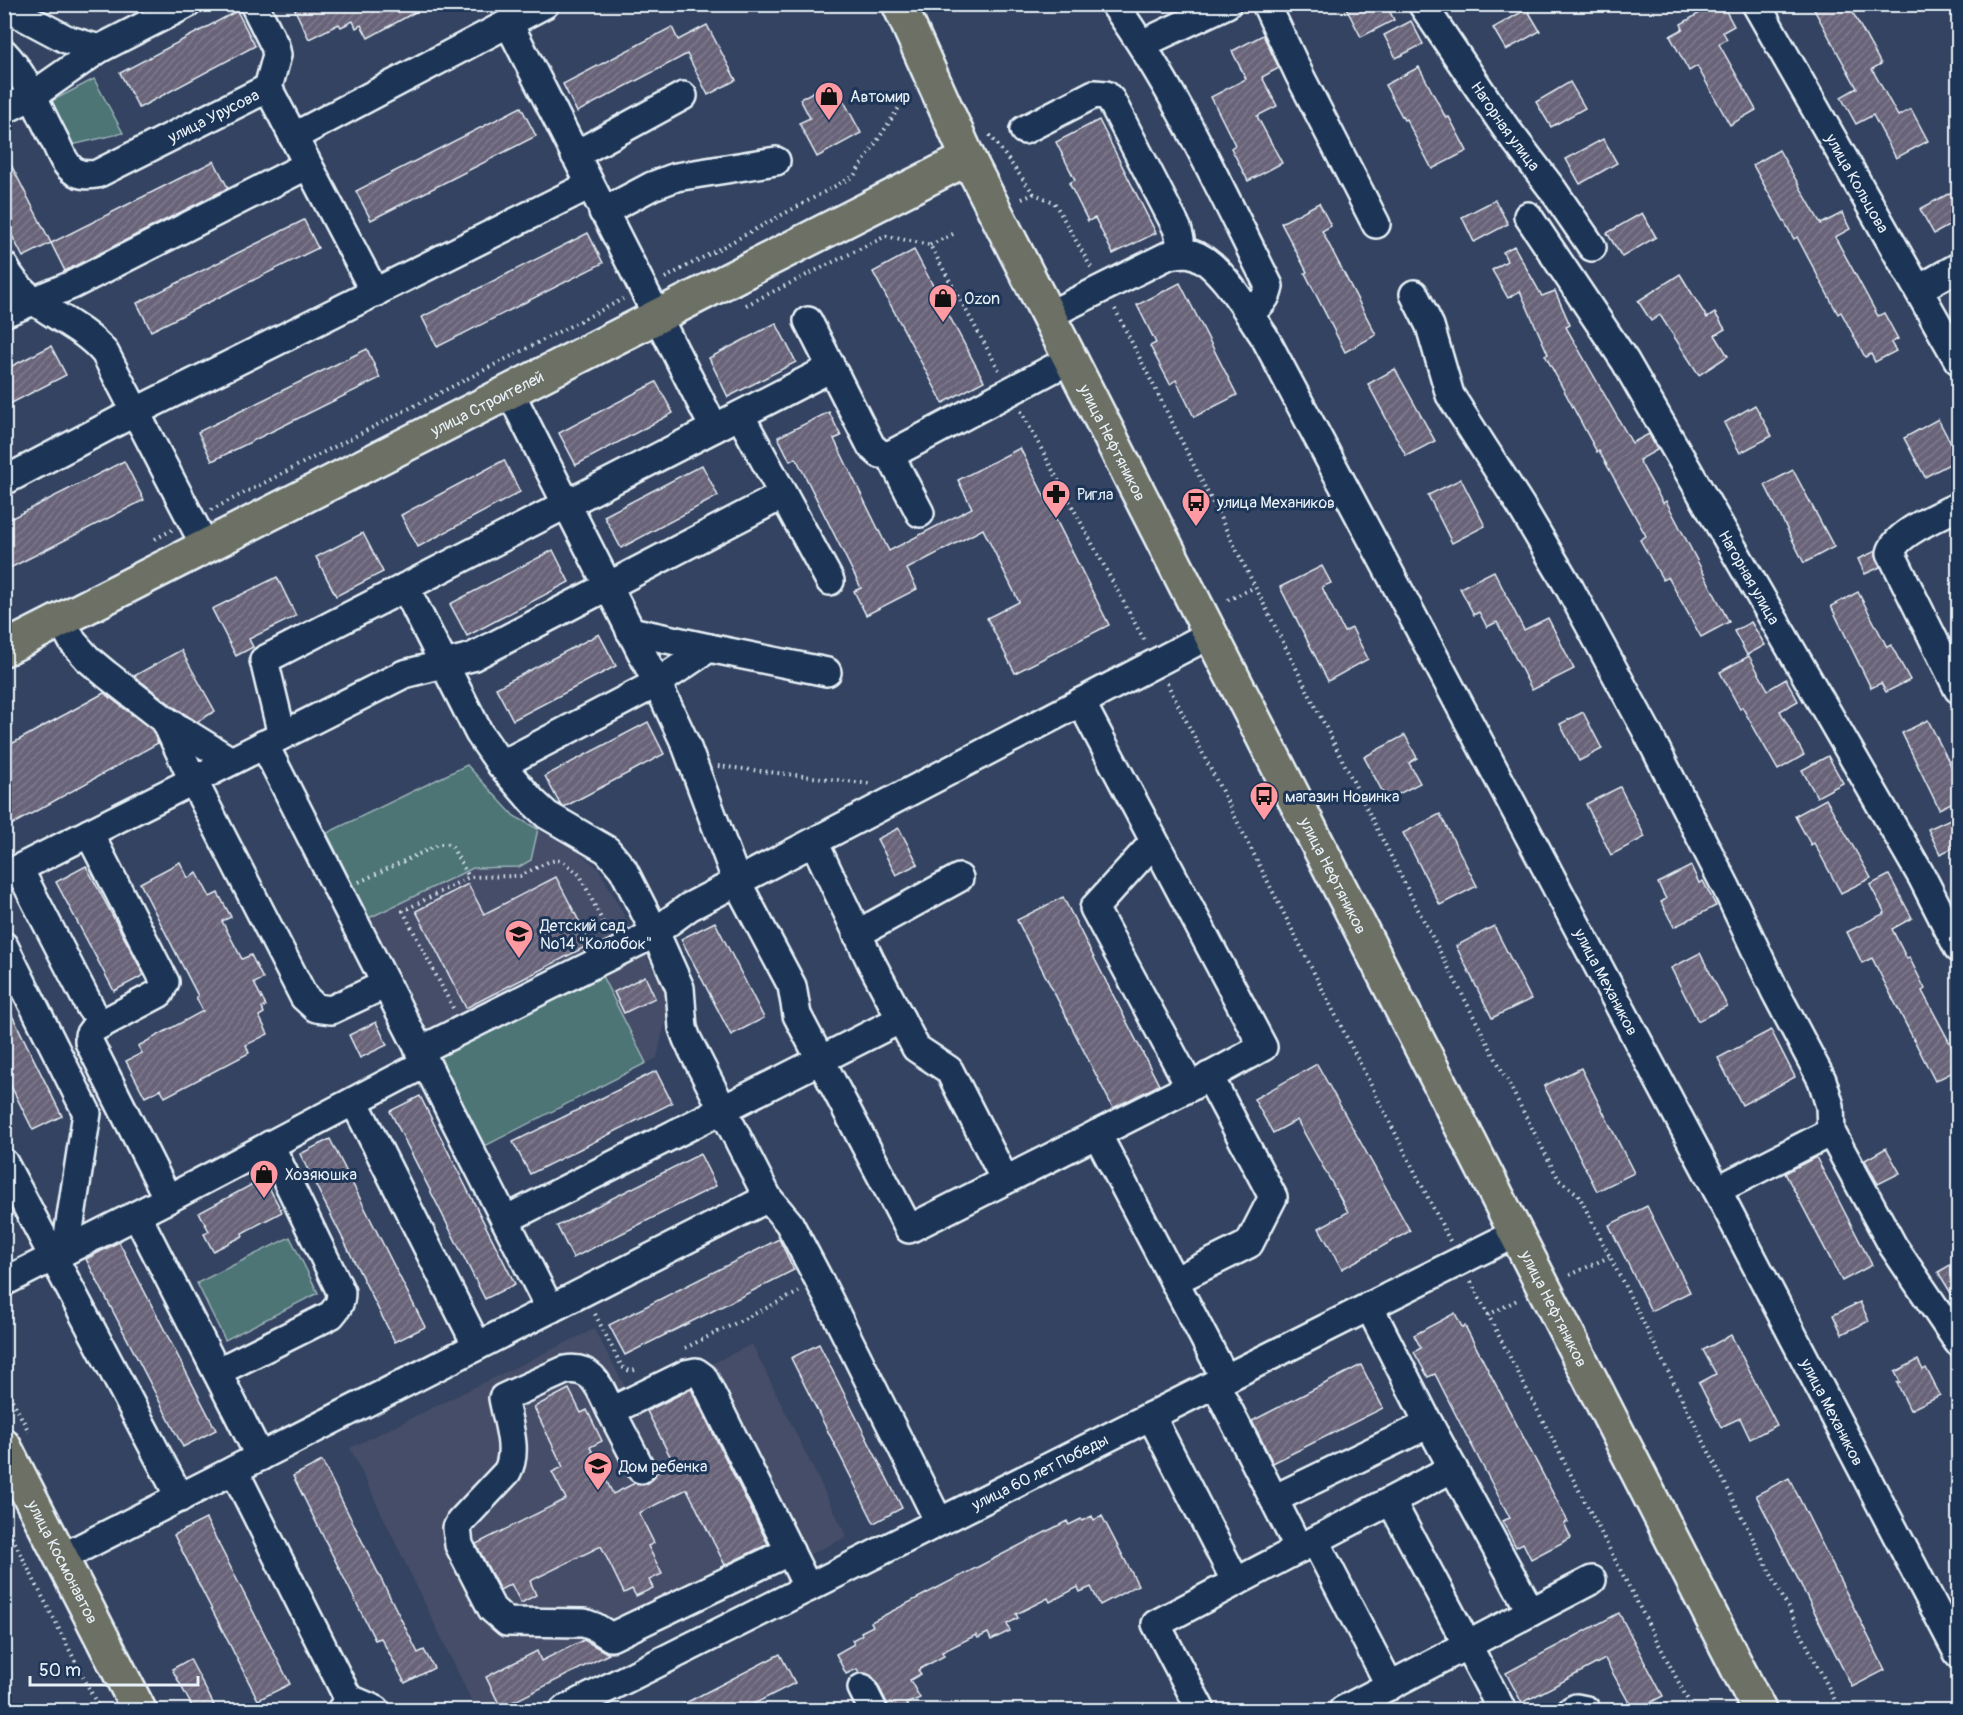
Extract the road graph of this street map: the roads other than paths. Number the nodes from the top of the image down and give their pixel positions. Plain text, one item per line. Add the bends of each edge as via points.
1 (187, 4) edge
2 (254, 4) edge
3 (545, 4) edge
4 (900, 4) edge
5 (1114, 4) edge
6 (1227, 4) edge
7 (1266, 4) edge
8 (1422, 4) edge
9 (1756, 4) edge
10 (4, 6) edge
11 (509, 24) junction
12 (1142, 45) junction
13 (99, 49) junction
14 (4, 53) edge
15 (268, 88) junction
16 (32, 96) junction
17 (683, 96) dead end
18 (4, 110) edge
19 (1024, 130) dead end
20 (293, 137) junction
21 (979, 146) junction
22 (575, 155) junction
23 (776, 160) dead end
24 (308, 165) junction
25 (591, 185) junction
26 (603, 212) junction
27 (1528, 216) dead end
28 (1376, 225) dead end
29 (1592, 247) dead end
30 (1179, 253) junction
31 (4, 266) edge
32 (1959, 267) edge
33 (1919, 289) junction
34 (375, 293) junction
35 (1414, 294) dead end
36 (32, 300) junction
37 (651, 303) junction
38 (4, 313) edge
39 (1248, 314) junction
40 (1049, 315) junction
41 (808, 321) dead end
42 (1071, 359) junction
43 (1959, 360) edge
44 (831, 368) junction
45 (510, 392) junction
46 (135, 412) junction
47 (740, 415) junction
48 (714, 428) junction
49 (890, 454) junction
50 (4, 481) edge
51 (783, 495) junction
52 (566, 504) junction
53 (1959, 506) edge
54 (920, 513) dead end
55 (198, 533) junction
56 (830, 581) dead end
57 (608, 586) junction
58 (405, 587) junction
59 (61, 620) junction
60 (630, 631) junction
61 (1211, 634) junction
62 (709, 648) junction
63 (4, 649) edge
64 (446, 665) junction
65 (827, 672) dead end
66 (657, 683) junction
67 (1959, 689) edge
68 (1081, 702) junction
69 (165, 720) junction
70 (273, 739) junction
71 (231, 761) junction
72 (501, 765) junction
73 (193, 780) junction
74 (89, 833) junction
75 (814, 842) junction
76 (1154, 842) junction
77 (12, 873) edge
78 (959, 878) dead end
79 (737, 882) junction
80 (655, 932) junction
81 (857, 934) junction
82 (4, 946) edge
83 (1959, 948) edge
84 (386, 984) junction
85 (90, 1007) dead end
86 (901, 1019) junction
87 (422, 1057) junction
88 (820, 1060) junction
89 (1200, 1081) junction
90 (354, 1101) junction
91 (723, 1109) junction
92 (1831, 1132) junction
93 (1096, 1134) junction
94 (270, 1145) junction
95 (4, 1163) edge
96 (1005, 1180) junction
97 (1716, 1190) junction
98 (768, 1198) junction
99 (168, 1199) junction
100 (137, 1215) junction
101 (505, 1220) junction
102 (1516, 1233) junction
103 (59, 1252) junction
104 (1174, 1281) junction
105 (4, 1282) edge
106 (1369, 1306) junction
107 (550, 1309) junction
108 (1959, 1342) edge
109 (477, 1346) junction
110 (217, 1372) junction
111 (1220, 1381) junction
112 (611, 1411) junction
113 (1151, 1416) junction
114 (1429, 1424) junction
115 (4, 1446) edge
116 (260, 1457) junction
117 (1453, 1468) junction
118 (641, 1469) dead end
119 (234, 1470) junction
120 (180, 1498) junction
121 (1274, 1499) junction
122 (1391, 1501) junction
123 (939, 1522) junction
124 (1307, 1545) junction
125 (790, 1551) junction
126 (61, 1558) junction
127 (1592, 1580) dead end
128 (1236, 1582) junction
129 (808, 1588) junction
130 (1531, 1612) junction
131 (611, 1637) junction
132 (1467, 1645) junction
133 (1959, 1653) edge
134 (632, 1677) junction
135 (1390, 1686) junction
136 (345, 1704) edge
137 (139, 1710) edge
138 (376, 1710) edge
139 (564, 1710) edge
140 (1201, 1710) edge
141 (1343, 1710) edge
142 (1502, 1710) edge
143 (1572, 1710) edge
144 (1586, 1710) edge
145 (1759, 1710) edge

1 - 13 street
2 - 15 street via 278,55
3 - 11 street
4 - 21 main road, улица Нефтяников
5 - 12 street
6 - 12 street
7 - 28 street
8 - 29 street, Нагорная улица
9 - 33 street, улица Кольцова
10 - 13 street via 66,39
11 - 20 street
11 - 22 street
12 - 39 street via 1170,91 1269,286 1263,301
13 - 16 street
14 - 16 street, улица Урусова
15 - 16 street, улица Урусова via 97,174 86,175 74,172 65,161
15 - 20 street, улица Урусова
16 - 18 street
17 - 22 street
19 - 30 street via 1094,94 1106,95 1177,228
20 - 24 street, улица Урусова
21 - 37 main road, улица Строителей
21 - 40 main road, улица Нефтяников
22 - 25 street
23 - 26 street via 676,177
24 - 34 street, улица Урусова
24 - 36 street via 72,285
25 - 26 street
25 - 34 street
26 - 37 street
27 - 83 street, Нагорная улица via 1625,361 1916,866
30 - 39 street, улица Механиков via 1190,253 1207,262 1226,281
30 - 40 street
31 - 36 street via 16,287
32 - 33 street
33 - 43 street, улица Кольцова
34 - 46 street
35 - 92 street via 1430,326 1450,394 1570,589 1727,889 1822,1080 1830,1106
36 - 38 street
36 - 46 street via 96,342
37 - 45 main road, улица Строителей
37 - 48 street
39 - 97 street, улица Механиков via 1264,336
40 - 42 main road, улица Нефтяников
41 - 44 street
42 - 49 street
42 - 61 main road, улица Нефтяников
44 - 47 street
44 - 49 street via 871,446 880,454
45 - 52 street
45 - 55 main road, улица Строителей
46 - 50 street
46 - 55 street
47 - 48 street
47 - 51 street
48 - 52 street
49 - 54 street
51 - 56 street
51 - 57 street
52 - 57 street
52 - 58 street
53 - 67 street via 1902,536 1892,545 1891,553
55 - 59 main road, улица Строителей
57 - 60 street
57 - 64 street via 472,657
58 - 64 street
58 - 70 street via 264,660
59 - 63 main road, улица Строителей
59 - 69 street via 88,658
60 - 62 street
60 - 66 street
61 - 68 street
61 - 102 main road, улица Нефтяников
62 - 65 street
62 - 66 street
64 - 70 street via 404,674
64 - 72 street via 479,733
66 - 72 street
66 - 79 street via 694,763
68 - 75 street
68 - 76 street
69 - 71 street
69 - 73 street
70 - 71 street
70 - 84 street via 339,892
71 - 73 street
72 - 80 street via 547,815 615,857
73 - 74 street
73 - 84 street via 304,997 316,1008 332,1010
74 - 77 street
74 - 99 street via 165,982 160,993 94,1028 89,1042
75 - 79 street
75 - 81 street
76 - 89 street via 1094,908
76 - 89 street via 1263,1047
77 - 85 street
78 - 81 street
79 - 80 street via 689,907
79 - 88 street via 792,986 797,1015
80 - 87 street via 464,1029
80 - 91 street via 680,988 687,1039
81 - 86 street
82 - 103 street via 87,1113
84 - 87 street
86 - 88 street
86 - 96 street via 915,1048 949,1070
87 - 90 street
87 - 101 street
88 - 91 street
88 - 96 street via 909,1228
89 - 93 street
89 - 104 street via 1273,1197 1249,1244
90 - 94 street
90 - 109 street
91 - 98 street
91 - 101 street
92 - 97 street
92 - 108 street via 1893,1246
93 - 96 street
93 - 104 street
94 - 99 street
94 - 110 street via 341,1292 341,1300 331,1315
95 - 103 street
97 - 133 street, улица Механиков
98 - 107 street
98 - 123 street via 789,1223
99 - 100 street
100 - 103 street
100 - 110 street
101 - 107 street
102 - 106 street, улица 60 лет Победы
102 - 145 main road, улица Нефтяников
103 - 105 street
103 - 120 street
104 - 111 street
106 - 111 street, улица 60 лет Победы
106 - 114 street
107 - 109 street
109 - 116 street
110 - 116 street
111 - 113 street, улица 60 лет Победы
111 - 121 street
112 - 118 street
112 - 125 street via 686,1374 696,1372 703,1377
112 - 131 street via 596,1382 588,1373 573,1368 503,1398 512,1464 457,1528 459,1545 499,1617 507,1622 584,1623
113 - 123 street, улица 60 лет Победы
113 - 128 street
114 - 117 street
114 - 121 street
115 - 126 main road, улица Космонавтов
116 - 119 street
117 - 122 street
117 - 130 street
119 - 120 street
119 - 136 street
120 - 126 street
121 - 124 street
122 - 124 street
122 - 132 street
123 - 129 street, улица 60 лет Победы
124 - 128 street
124 - 135 street
125 - 129 street
125 - 131 street
126 - 137 main road, улица Космонавтов
127 - 130 street
128 - 140 street via 1156,1624
129 - 134 street, улица 60 лет Победы
130 - 132 street
131 - 134 street
132 - 135 street
132 - 142 street
134 - 139 street, улица 60 лет Победы
135 - 141 street
136 - 138 street
143 - 144 street

